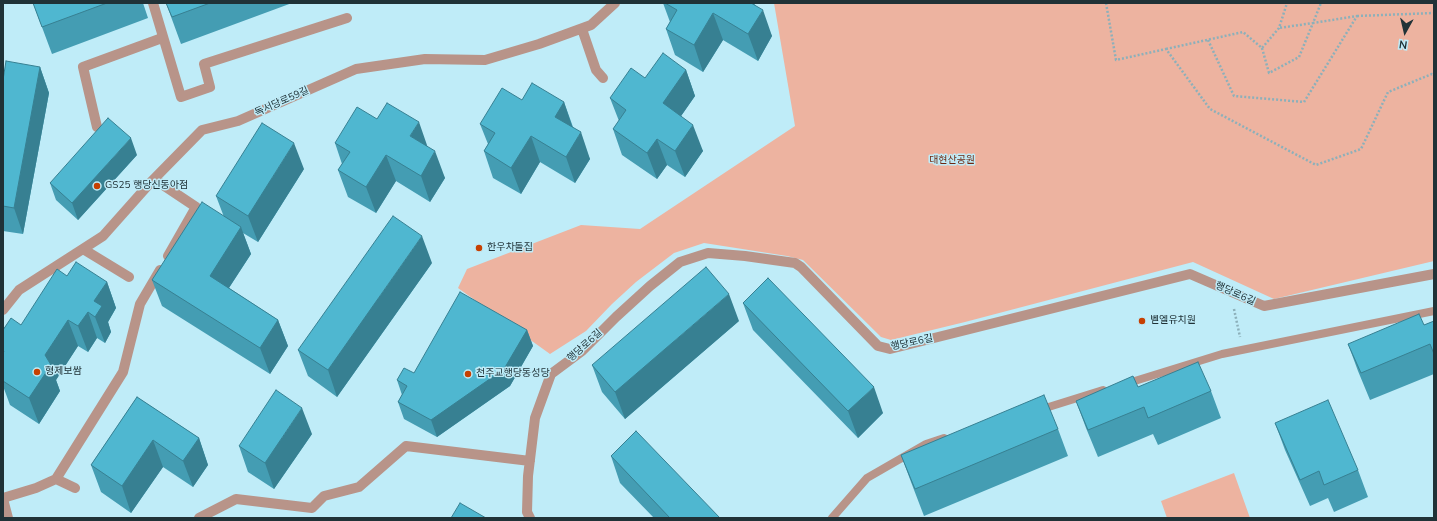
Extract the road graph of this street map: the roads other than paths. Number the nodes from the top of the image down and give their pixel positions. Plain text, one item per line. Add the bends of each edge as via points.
1 (153, 3) edge
2 (615, 3) edge
3 (347, 18) dead end
4 (582, 28) junction
5 (162, 38) junction
6 (603, 78) dead end
7 (97, 127) dead end
8 (154, 179) junction
9 (83, 249) junction
10 (1434, 274) edge
11 (129, 277) dead end
12 (3, 310) edge
13 (1434, 311) edge
14 (1033, 411) edge
15 (949, 437) edge
16 (530, 461) junction
17 (56, 479) junction
18 (75, 488) dead end
19 (3, 498) edge
20 (8, 518) edge
21 (199, 518) edge
22 (530, 518) edge
23 (832, 518) edge

1 - 5 street
2 - 4 street, 독서당로59길 via 591,25
3 - 5 street via 204,64 210,87 181,97
4 - 6 street via 596,70
4 - 8 street, 독서당로59길 via 485,60 425,59 356,69 238,121 202,130
5 - 7 street via 83,67
8 - 9 street, 독서당로59길 via 103,236
8 - 17 street via 199,210 140,304 123,372
9 - 11 street
9 - 12 street, 독서당로59길 via 19,290
10 - 16 street, 행당로6길 via 1264,306 1190,274 890,349 878,346 801,267 745,256 708,253 680,262 650,286 582,351 551,374 535,418
13 - 14 lane via 1222,354
15 - 23 lane via 926,444 867,478
16 - 21 street via 406,446 358,487 324,496 312,508 236,499
16 - 22 street, 행당로6길 via 527,512
17 - 18 street
17 - 19 street
19 - 20 street

